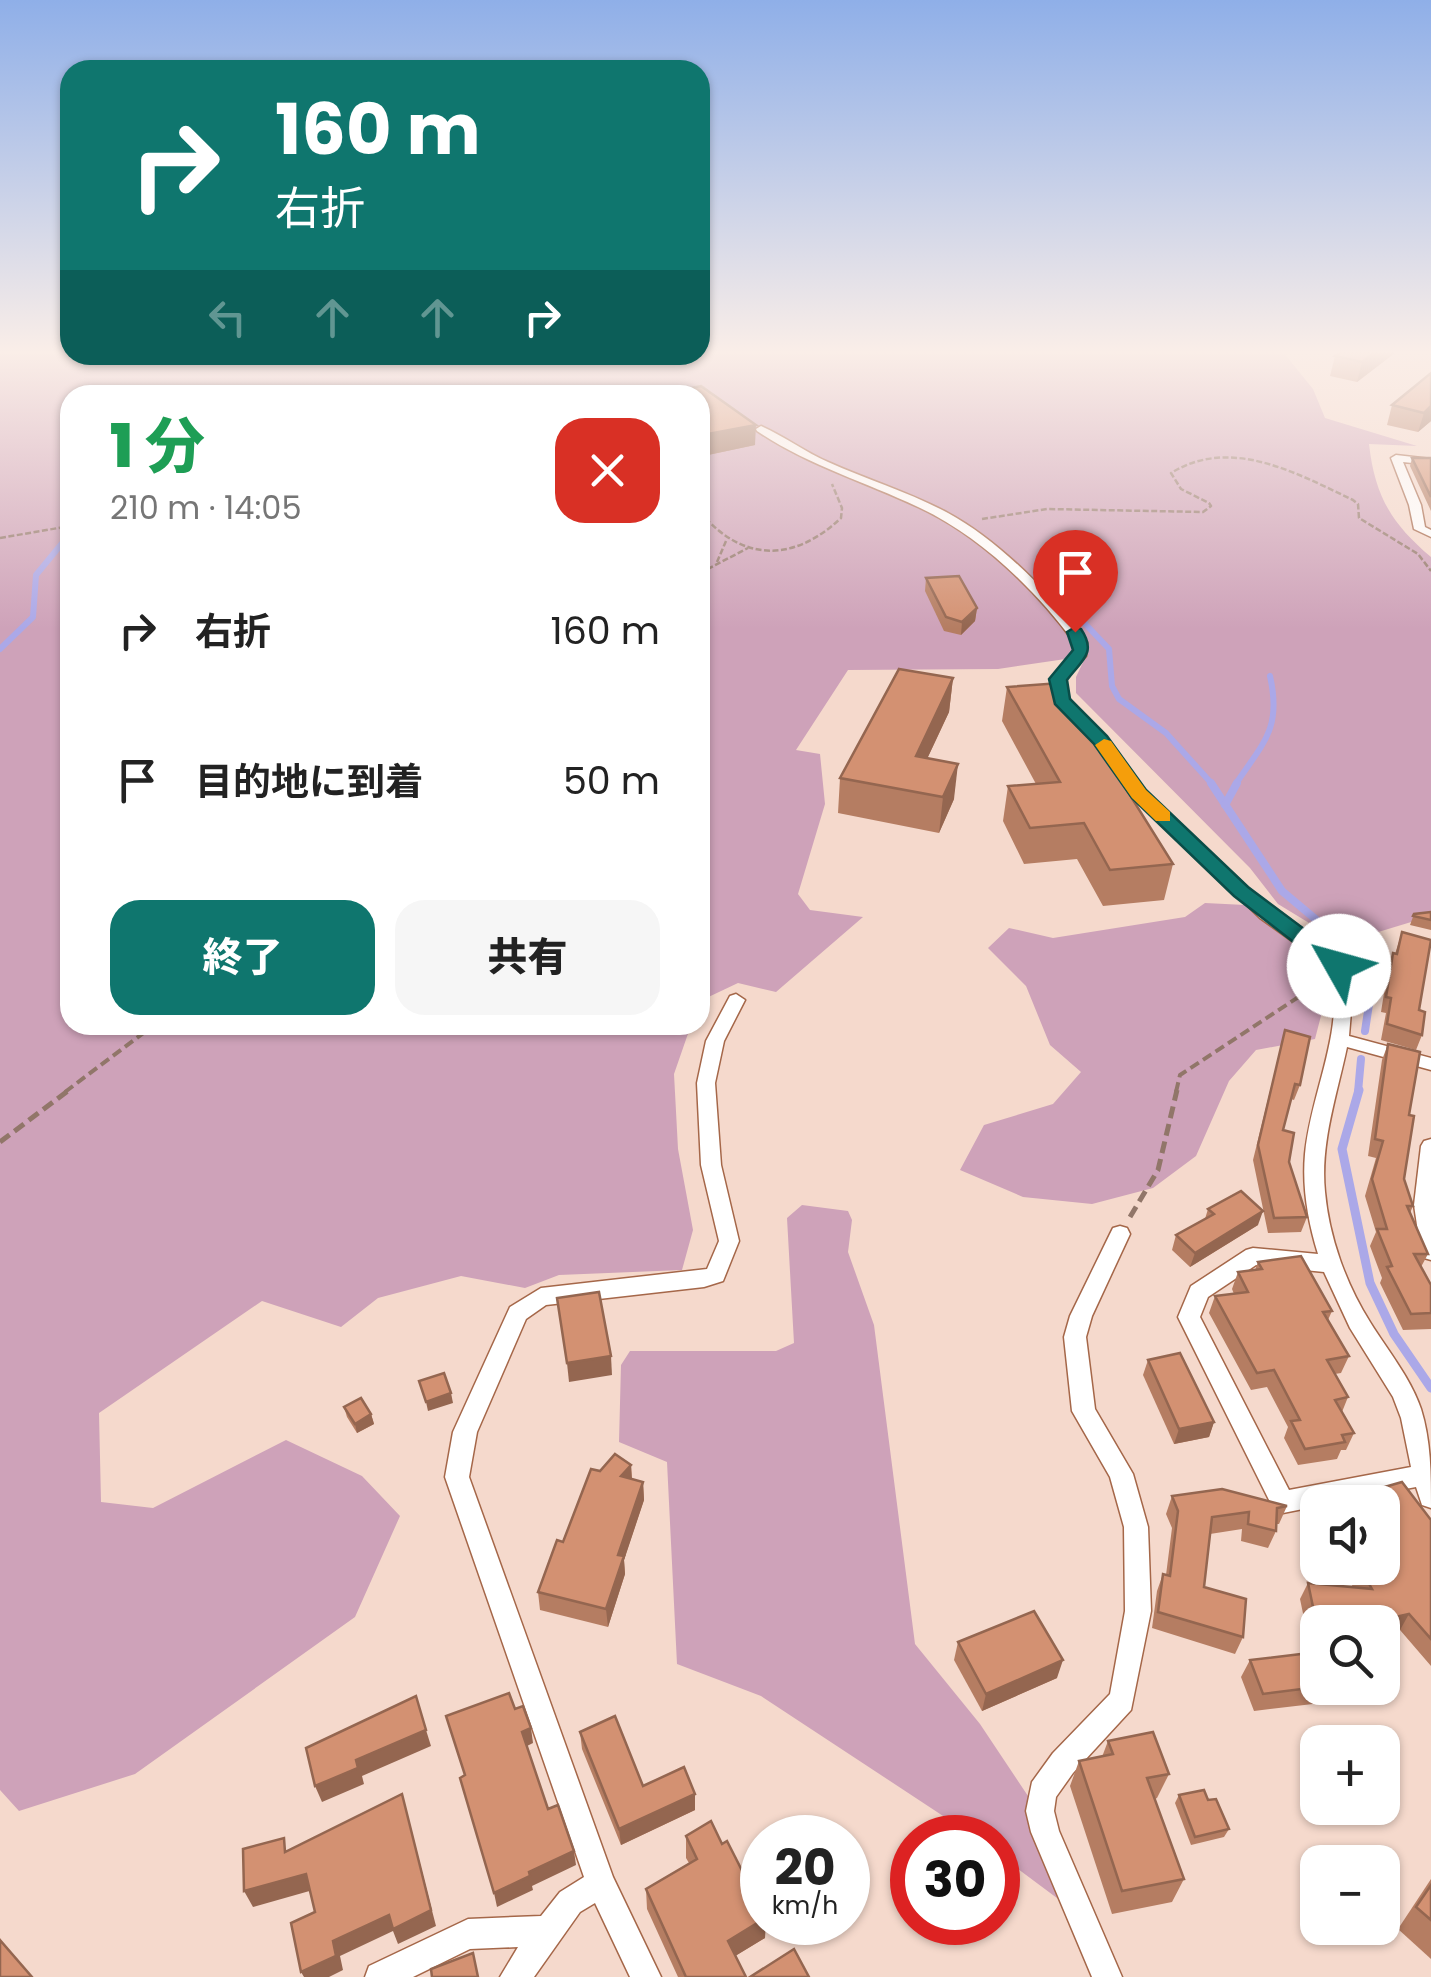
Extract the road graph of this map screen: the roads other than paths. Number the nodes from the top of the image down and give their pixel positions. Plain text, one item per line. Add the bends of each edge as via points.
1 (779, 444) edge
2 (1431, 462) edge
3 (1431, 534) edge
4 (736, 1000) dead end
5 (1338, 1039) junction
6 (1431, 1064) edge
7 (1431, 1146) edge
8 (1120, 1234) road end
9 (1431, 1252) edge
10 (1331, 1264) junction
11 (1427, 1486) edge
12 (601, 1883) junction
13 (549, 1930) junction
14 (380, 1977) edge
15 (515, 1977) edge
16 (646, 1977) edge
17 (1107, 1977) edge

1 - 5 street via 958,525 1032,588 1082,642 1079,656 1058,679 1062,700 1139,794 1241,892 1339,966 1346,984
2 - 3 street via 1396,458 1420,529
4 - 12 street via 715,1041 706,1083 712,1165 729,1240 715,1276 542,1297 518,1313 465,1432 457,1477
5 - 6 street
5 - 10 street via 1318,1118 1313,1174
7 - 9 street via 1424,1205
8 - 17 street via 1075,1337 1084,1411 1122,1474 1136,1527 1138,1611 1122,1700 1063,1763 1042,1792 1040,1811
10 - 11 street via 1405,1396
10 - 11 street via 1253,1256 1199,1292 1189,1317 1282,1502
12 - 13 street via 570,1902
12 - 16 street
13 - 14 street via 468,1934
13 - 15 street

